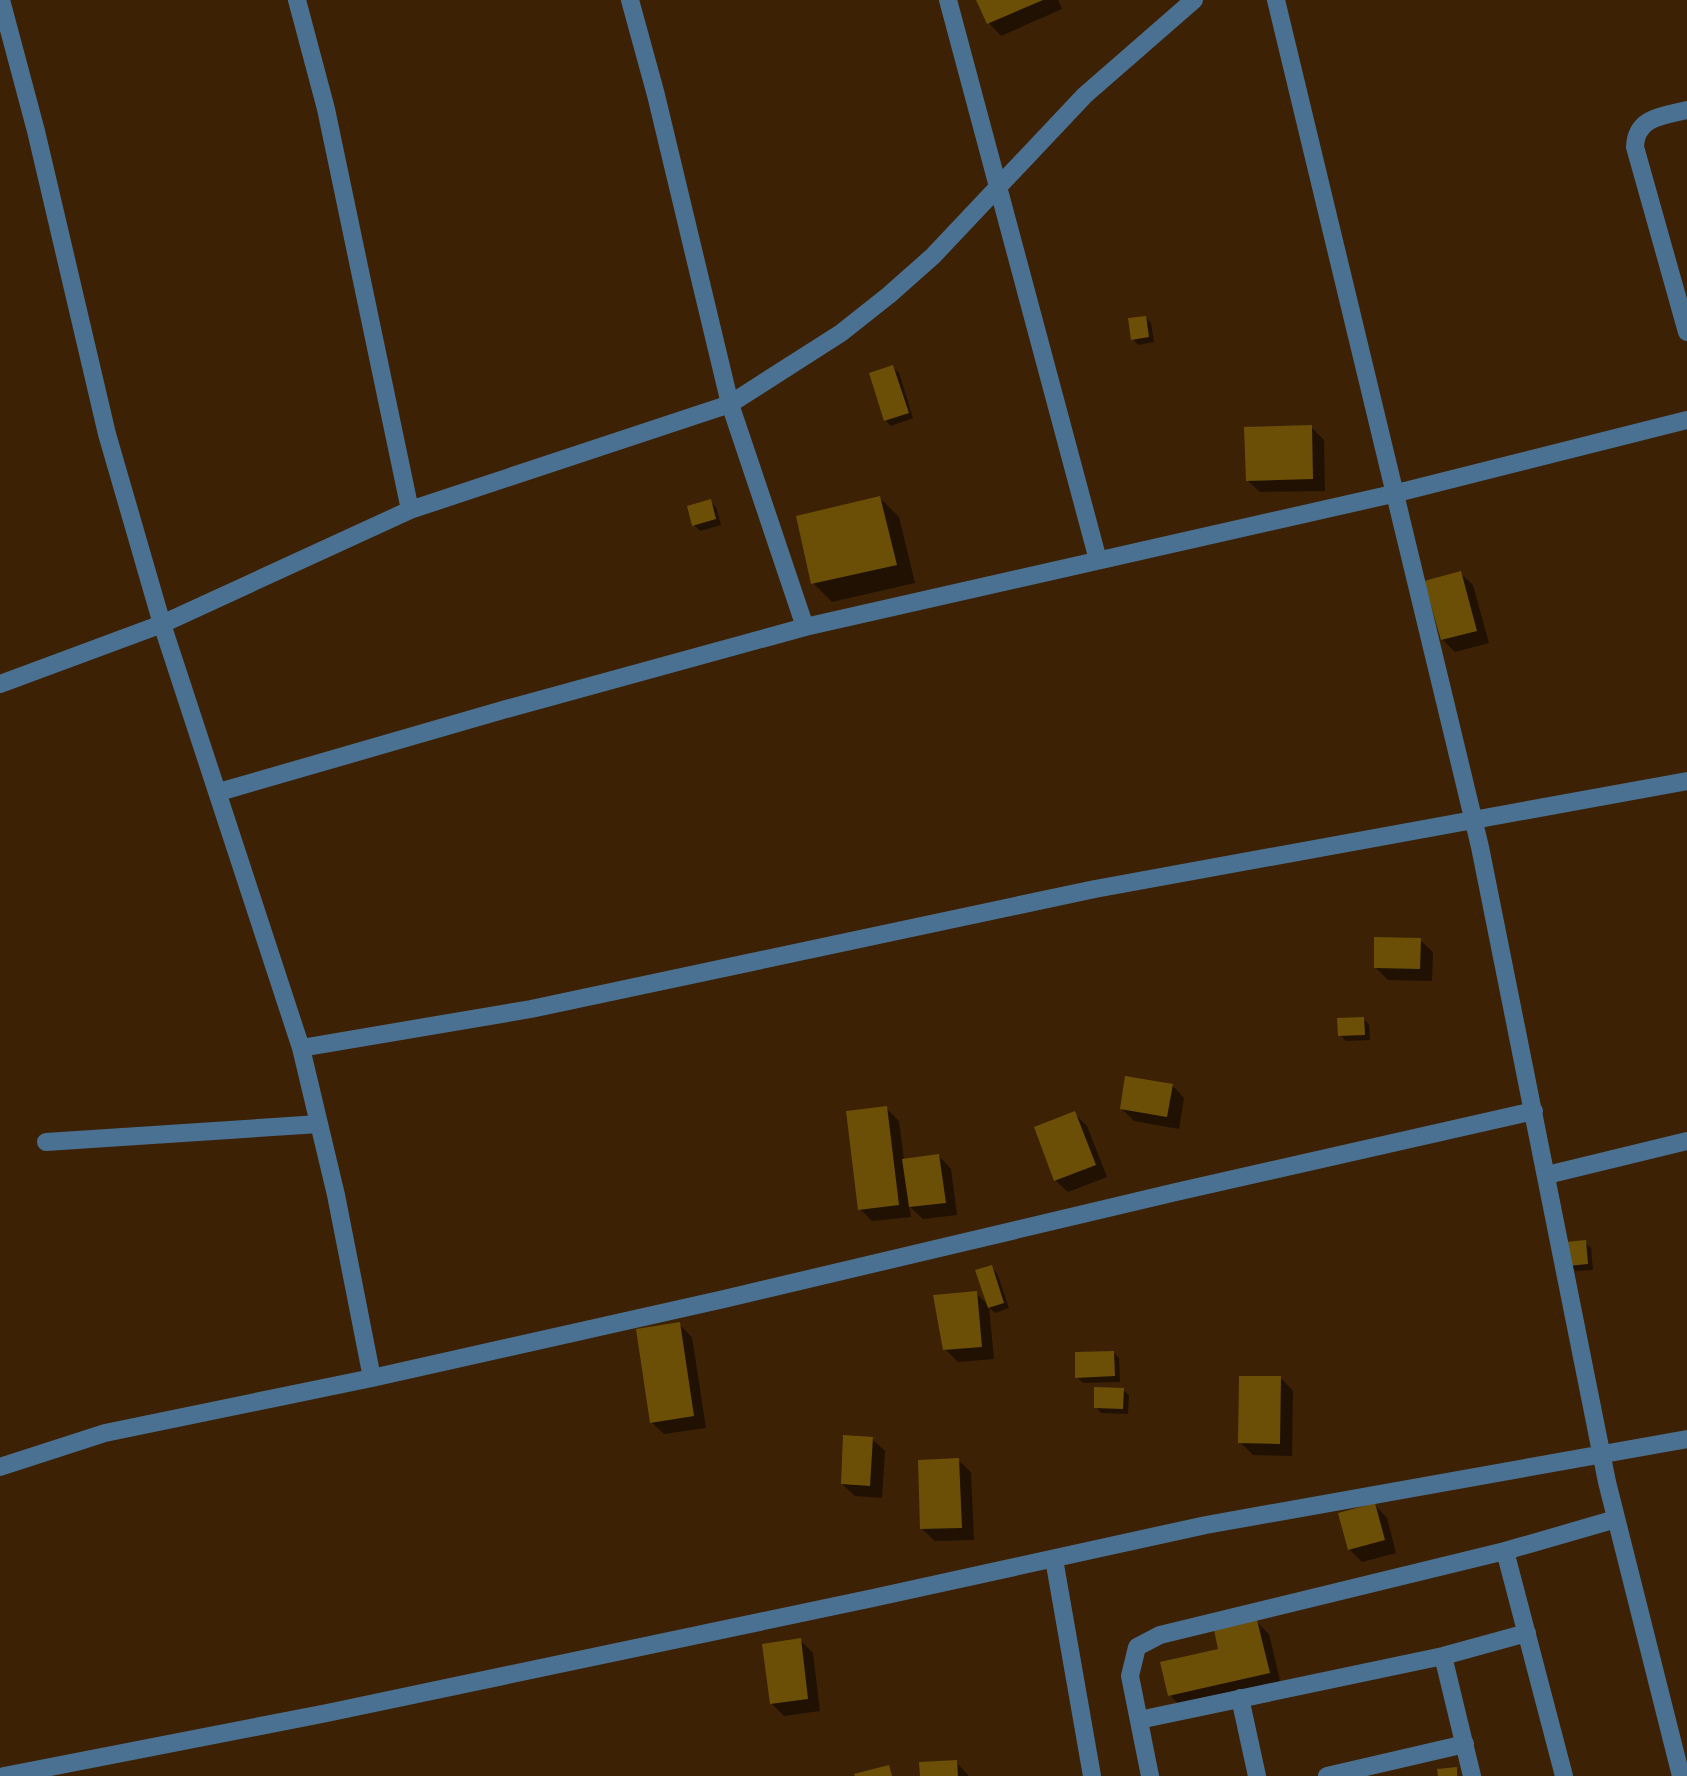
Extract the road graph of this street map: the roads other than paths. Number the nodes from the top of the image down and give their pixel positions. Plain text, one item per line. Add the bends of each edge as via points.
1 (1, 0) edge
2 (296, 0) edge
3 (629, 0) edge
4 (948, 0) edge
5 (1194, 0) edge
6 (1276, 0) edge
7 (1687, 110) edge
8 (1000, 184) junction
9 (1687, 332) edge
10 (730, 404) junction
11 (1687, 420) edge
12 (1397, 493) junction
13 (410, 510) junction
14 (1098, 560) junction
15 (162, 625) junction
16 (805, 627) junction
17 (0, 684) edge
18 (1687, 781) edge
19 (219, 792) junction
20 (1474, 820) junction
21 (301, 1048) junction
22 (1534, 1111) junction
23 (319, 1124) junction
24 (1687, 1141) edge
25 (46, 1142) dead end
26 (1546, 1175) junction
27 (372, 1378) junction
28 (1687, 1438) edge
29 (1602, 1452) junction
30 (0, 1467) edge
31 (1616, 1518) junction
32 (1505, 1550) junction
33 (1054, 1559) junction
34 (1527, 1633) junction
35 (1443, 1656) junction
36 (1240, 1698) junction
37 (1139, 1720) junction
38 (1465, 1744) junction
39 (4, 1776) edge
40 (1091, 1776) edge
41 (1150, 1776) edge
42 (1257, 1776) edge
43 (1327, 1776) edge
44 (1472, 1776) edge
45 (1564, 1776) edge
46 (1681, 1776) edge

1 - 15 street via 107,434
2 - 13 street via 328,122
3 - 10 street
4 - 8 street
5 - 8 street via 1085,95
6 - 12 street
7 - 9 street via 1644,122 1635,147
8 - 10 street via 933,256 841,333
8 - 14 street
10 - 13 street
10 - 16 street
11 - 12 street
12 - 14 street
12 - 20 street
13 - 15 street
14 - 16 street
15 - 17 street
15 - 19 street
16 - 19 street
18 - 20 street
19 - 21 street
20 - 21 street via 1095,889 531,1009
20 - 22 street
21 - 23 street
22 - 26 street
22 - 27 street
23 - 25 street
23 - 27 street
24 - 26 street
26 - 29 street
27 - 30 street via 105,1433
28 - 29 street
29 - 31 street
29 - 33 street via 1206,1525
31 - 32 street
31 - 46 street
32 - 34 street
32 - 37 street via 1160,1635 1137,1647 1130,1676
33 - 39 street via 327,1713
33 - 40 street
34 - 35 street
34 - 45 street
35 - 36 street
35 - 38 street
36 - 37 street
36 - 42 street
37 - 41 street
38 - 43 street
38 - 44 street

